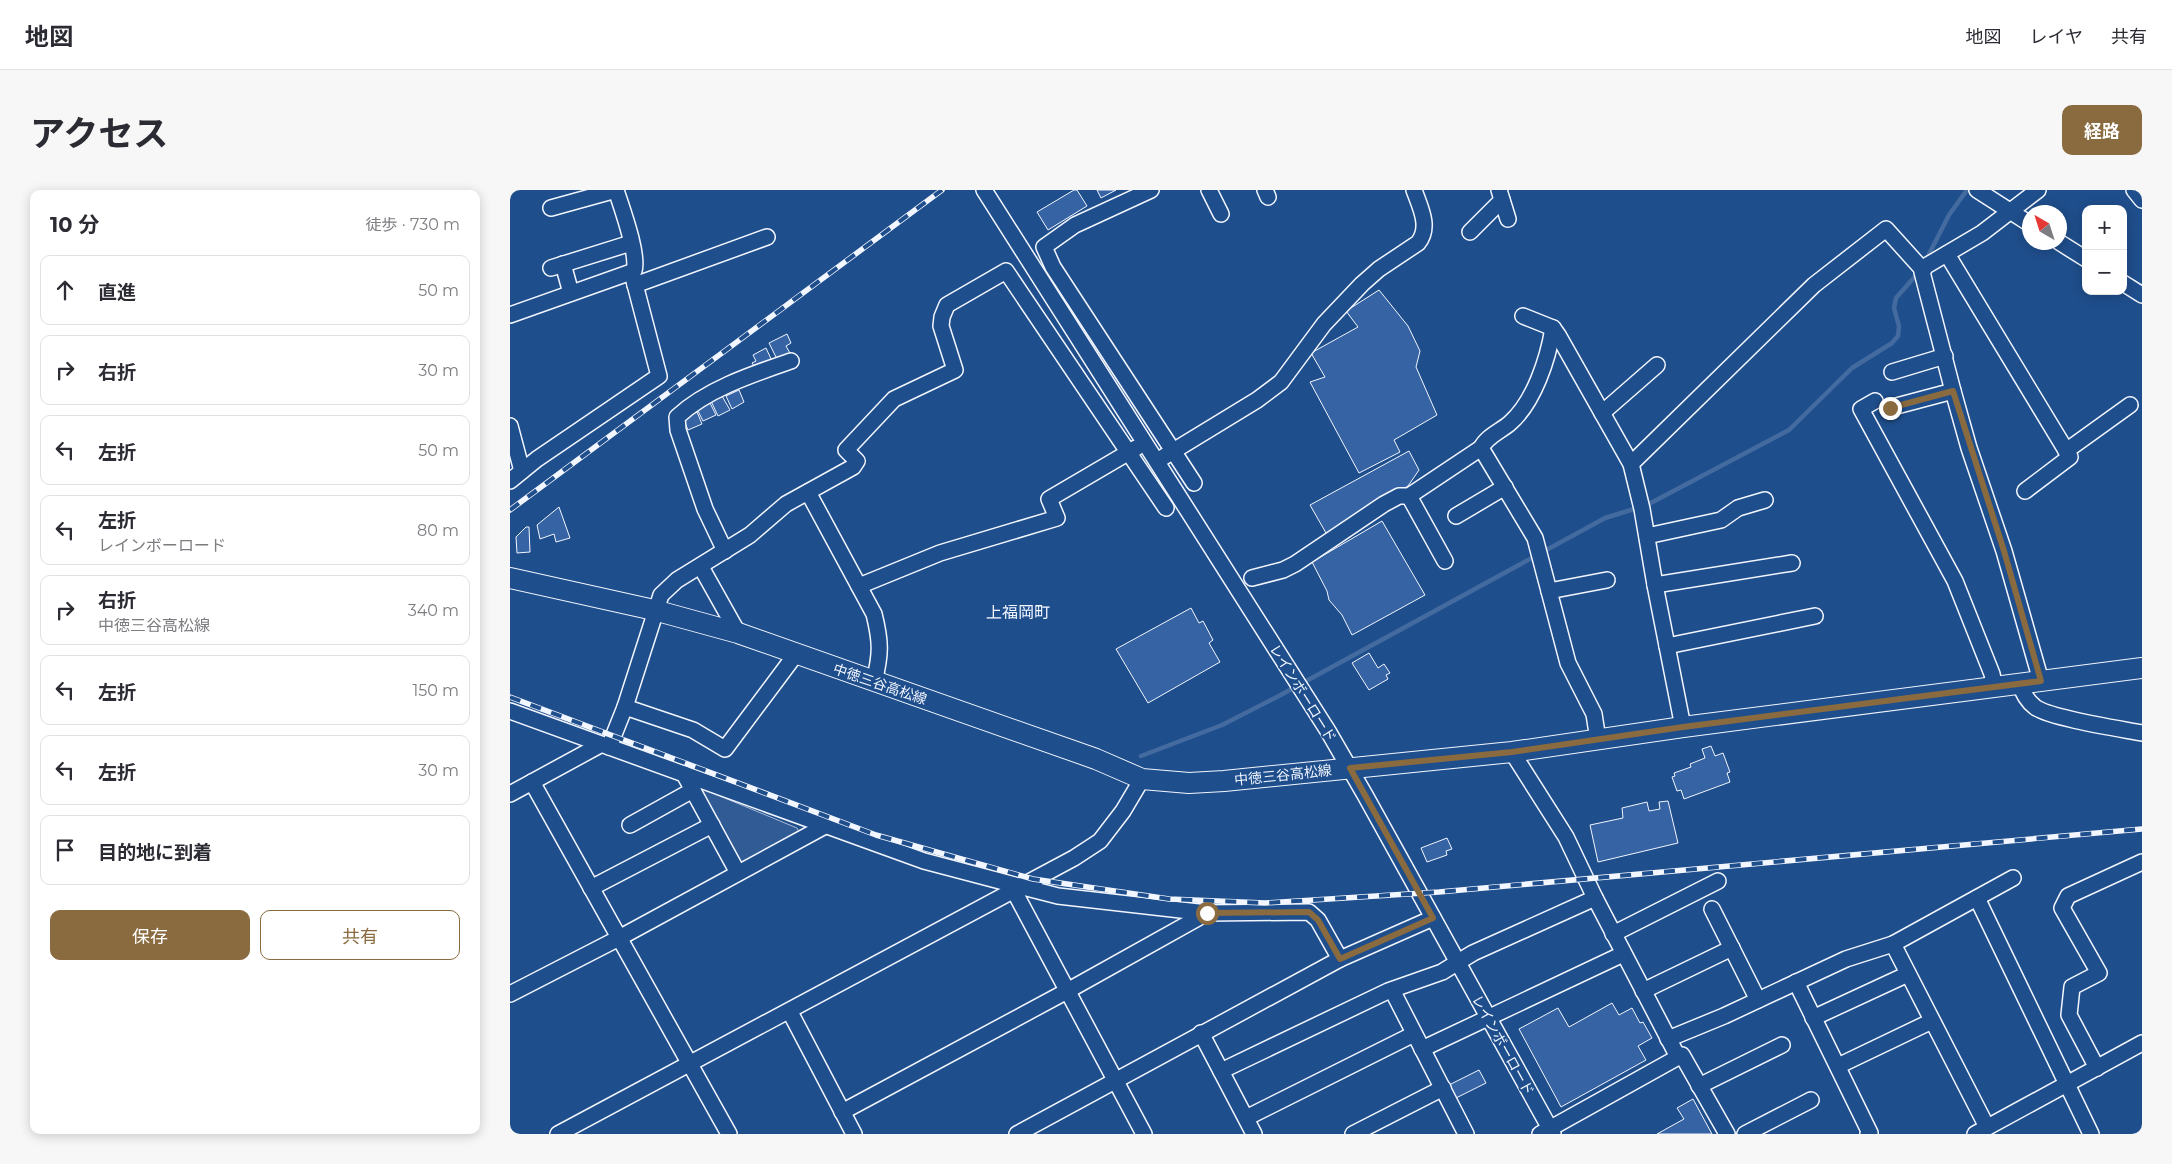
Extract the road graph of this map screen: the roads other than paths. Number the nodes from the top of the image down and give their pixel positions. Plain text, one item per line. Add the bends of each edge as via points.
1 (616, 190) edge
2 (984, 190) edge
3 (1150, 190) edge
4 (1210, 190) edge
5 (1414, 190) edge
6 (1976, 190) edge
7 (2038, 190) edge
8 (2134, 190) edge
9 (1500, 195) edge
10 (2142, 200) edge
11 (551, 208) dead end
12 (2010, 211) junction
13 (1221, 214) dead end
14 (1508, 219) dead end
15 (2022, 219) edge
16 (1470, 232) dead end
17 (767, 236) dead end
18 (631, 243) junction
19 (2067, 247) edge
20 (1947, 254) junction
21 (2082, 257) edge
22 (1923, 270) junction
23 (634, 279) junction
24 (2127, 286) edge
25 (571, 293) junction
26 (2142, 295) edge
27 (510, 315) edge
28 (1523, 316) dead end
29 (1553, 328) junction
30 (1944, 356) junction
31 (791, 361) dead end
32 (1657, 365) dead end
33 (1892, 372) dead end
34 (1953, 391) junction
35 (1874, 401) dead end
36 (2130, 405) dead end
37 (1890, 408) dead end
38 (1602, 413) junction
39 (510, 426) edge
40 (1146, 443) junction
41 (1481, 448) junction
42 (1174, 451) junction
43 (2066, 451) junction
44 (1128, 452) junction
45 (1157, 461) junction
46 (1631, 464) junction
47 (522, 471) junction
48 (510, 481) edge
49 (1194, 483) dead end
50 (1505, 487) junction
51 (2025, 491) dead end
52 (808, 492) junction
53 (1408, 496) junction
54 (1765, 500) dead end
55 (1166, 508) dead end
56 (1456, 516) dead end
57 (1647, 536) junction
58 (724, 551) junction
59 (1445, 561) dead end
60 (1792, 563) dead end
61 (701, 566) junction
62 (510, 578) edge
63 (1252, 578) dead end
64 (1607, 580) dead end
65 (1655, 585) junction
66 (859, 586) junction
67 (1549, 591) junction
68 (654, 610) junction
69 (1815, 616) dead end
70 (738, 633) junction
71 (1667, 646) junction
72 (796, 654) junction
73 (2142, 668) edge
74 (2041, 681) junction
75 (874, 682) junction
76 (2020, 685) junction
77 (1995, 688) junction
78 (625, 707) junction
79 (510, 711) edge
80 (1683, 727) junction
81 (2142, 733) edge
82 (1598, 740) junction
83 (605, 746) junction
84 (1512, 752) junction
85 (1350, 768) junction
86 (684, 774) junction
87 (1142, 779) junction
88 (532, 782) junction
89 (692, 790) junction
90 (510, 794) edge
91 (630, 825) dead end
92 (712, 825) junction
93 (825, 826) junction
94 (2142, 862) edge
95 (738, 873) junction
96 (2013, 878) dead end
97 (1718, 881) dead end
98 (1016, 887) junction
99 (591, 888) junction
100 (1594, 898) junction
101 (1977, 898) junction
102 (1712, 909) dead end
103 (1207, 913) junction
104 (1433, 918) junction
105 (1613, 934) junction
106 (619, 938) junction
107 (1893, 944) junction
108 (1732, 948) junction
109 (1623, 954) junction
110 (1340, 959) junction
111 (1458, 963) junction
112 (1908, 974) junction
113 (1796, 982) junction
114 (511, 990) edge
115 (1069, 990) junction
116 (1392, 990) junction
117 (1643, 991) junction
118 (1758, 1000) junction
119 (790, 1012) junction
120 (1488, 1018) junction
121 (1814, 1018) junction
122 (1932, 1021) junction
123 (1201, 1033) junction
124 (1414, 1034) junction
125 (1668, 1039) junction
126 (2142, 1043) edge
127 (1782, 1045) dead end
128 (1422, 1049) junction
129 (1678, 1057) junction
130 (691, 1065) junction
131 (1838, 1066) junction
132 (2097, 1068) junction
133 (1221, 1071) junction
134 (1115, 1082) junction
135 (2067, 1084) junction
136 (1699, 1086) junction
137 (1442, 1088) junction
138 (1811, 1100) dead end
139 (842, 1112) junction
140 (1246, 1118) junction
141 (584, 1128) edge
142 (1547, 1132) edge
143 (1981, 1132) edge
144 (558, 1134) edge
145 (729, 1134) edge
146 (854, 1134) edge
147 (1017, 1134) edge
148 (1144, 1134) edge
149 (1254, 1134) edge
150 (1354, 1134) edge
151 (1466, 1134) edge
152 (1727, 1134) edge
153 (1745, 1134) edge
154 (1868, 1134) edge
155 (2091, 1134) edge

1 - 11 street
1 - 18 street
2 - 40 street, レインボーロード
3 - 42 street via 1075,225 1044,247 1053,267
4 - 13 street
5 - 42 street via 1425,229 1423,238 1362,284 1324,324 1281,382
6 - 12 street
7 - 12 street
8 - 10 street
9 - 14 street
9 - 16 street
12 - 15 street
12 - 20 street
17 - 23 street
18 - 23 street
18 - 25 street via 557,266
19 - 21 street
20 - 22 street
20 - 43 street
22 - 30 street
22 - 46 street via 1886,229 1814,285
23 - 25 street
23 - 47 street via 659,376
24 - 26 street
25 - 27 street
28 - 29 street
29 - 38 street
29 - 41 street via 1532,397 1512,422 1484,441
30 - 33 street
30 - 34 street
31 - 58 street via 709,395 676,417 705,508
32 - 38 street
34 - 37 street
34 - 74 street via 2006,557
35 - 77 street via 1861,409 1955,581
36 - 43 street
38 - 46 street
39 - 47 street
40 - 44 street
40 - 45 street, レインボーロード
41 - 50 street
41 - 53 street
42 - 45 street
42 - 49 street
43 - 51 street via 2070,457
44 - 52 street via 1006,271 947,305 941,326 955,370 894,399 846,450 857,461 856,464
44 - 55 street
44 - 66 street via 1049,499 1057,518 940,553
45 - 85 street, レインボーロード
46 - 57 street
47 - 48 street
50 - 56 street
50 - 67 street via 1535,538
52 - 58 street via 786,504 750,536
52 - 66 street
53 - 59 street
53 - 63 street via 1399,496 1384,504 1289,567
54 - 57 street via 1738,508 1721,520
57 - 65 street
58 - 61 street
60 - 65 street
61 - 68 street via 668,586
61 - 70 street
62 - 68 main road, 中徳三谷高松線
64 - 67 street
65 - 71 street
66 - 75 street via 874,614 880,635 880,658
67 - 82 street via 1568,663 1594,714
68 - 70 main road, 中徳三谷高松線
68 - 78 street
69 - 71 street
70 - 72 main road, 中徳三谷高松線
71 - 80 street
72 - 75 main road, 中徳三谷高松線
72 - 78 street via 726,750 693,730
73 - 74 main road, 中徳三谷高松線
74 - 76 main road, 中徳三谷高松線
75 - 87 main road, 中徳三谷高松線 via 1096,759
76 - 77 main road, 中徳三谷高松線
76 - 81 street via 2027,700 2037,709
77 - 80 main road, 中徳三谷高松線
78 - 83 street
79 - 83 street
80 - 82 main road, 中徳三谷高松線
82 - 84 main road, 中徳三谷高松線
83 - 86 street
83 - 88 street
84 - 85 main road, 中徳三谷高松線
84 - 100 street via 1566,837
85 - 87 main road, 中徳三谷高松線 via 1189,783
85 - 104 street, レインボーロード
86 - 89 street
86 - 93 street
87 - 98 street via 1100,841
88 - 90 street
88 - 99 street
89 - 91 street
89 - 92 street
92 - 95 street
92 - 99 street
93 - 95 street
93 - 98 street via 924,861
94 - 132 street via 2068,896 2062,908 2099,973 2072,987 2069,1015
95 - 106 street
96 - 101 street
97 - 105 street
98 - 103 street via 1058,896
98 - 115 street
98 - 119 street
99 - 106 street
100 - 105 street
100 - 111 street
101 - 107 street
101 - 135 street
102 - 108 street
103 - 110 street via 1309,912 1318,920
103 - 115 street
104 - 110 street
104 - 111 street, レインボーロード
105 - 109 street
106 - 114 street
106 - 130 street
107 - 112 street
107 - 113 street via 1846,959
108 - 117 street
108 - 118 street
109 - 117 street
109 - 120 street
110 - 123 street
111 - 116 street
111 - 120 street, レインボーロード
112 - 121 street
112 - 122 street
113 - 118 street
113 - 121 street
115 - 134 street
115 - 139 street
116 - 124 street
116 - 133 street
117 - 125 street
118 - 125 street
119 - 130 street
119 - 139 street
120 - 128 street
120 - 142 street, レインボーロード
121 - 131 street
122 - 131 street
122 - 143 street
123 - 133 street
123 - 134 street
124 - 128 street
124 - 140 street
125 - 129 street
126 - 132 street
127 - 136 street
128 - 137 street
129 - 136 street via 1682,1055
129 - 142 street
130 - 141 street
130 - 145 street
131 - 154 street
132 - 135 street
133 - 140 street
134 - 147 street
134 - 148 street
135 - 143 street
135 - 155 street
136 - 152 street
137 - 150 street
137 - 151 street
138 - 153 street
139 - 146 street
140 - 149 street
141 - 144 street

